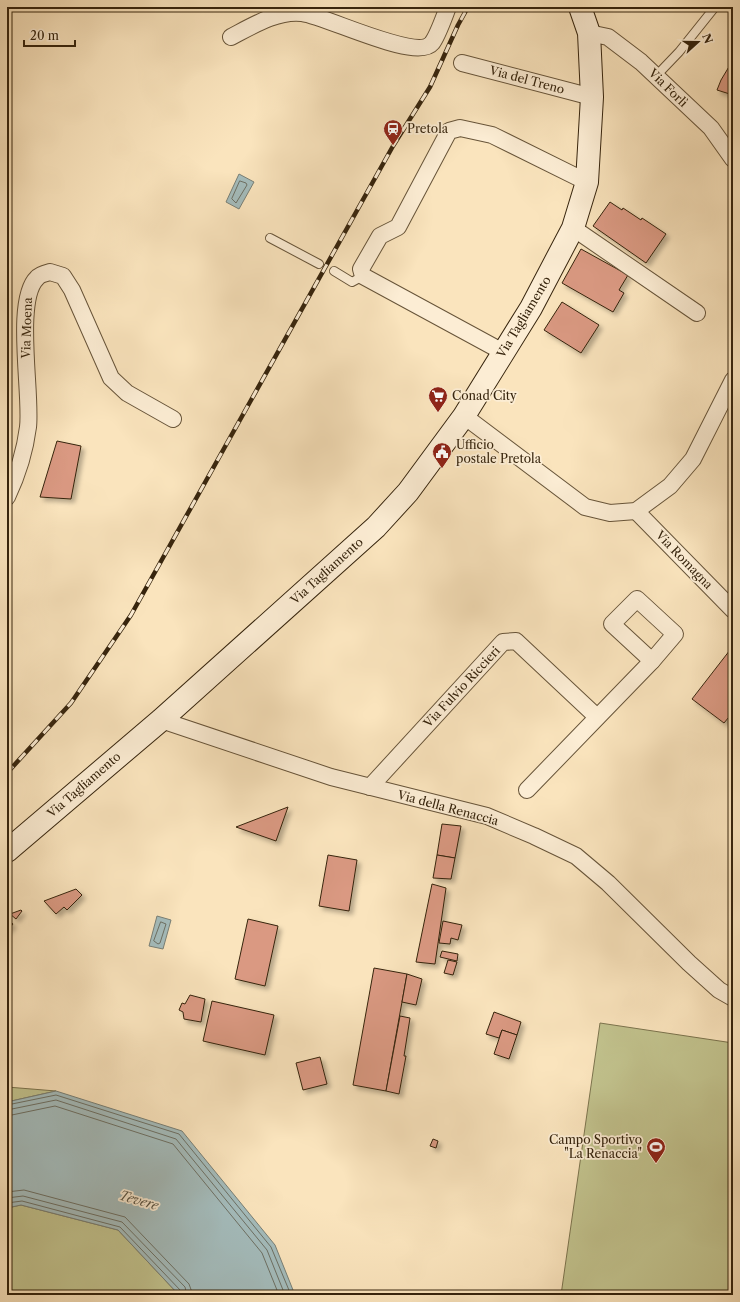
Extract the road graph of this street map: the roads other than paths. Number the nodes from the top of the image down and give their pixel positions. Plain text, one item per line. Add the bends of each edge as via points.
1 (448, 7) edge
2 (580, 7) edge
3 (715, 7) edge
4 (589, 33) junction
5 (231, 37) dead end
6 (462, 63) dead end
7 (656, 76) junction
8 (592, 97) junction
9 (733, 159) edge
10 (587, 182) junction
11 (573, 228) junction
12 (270, 238) dead end
13 (319, 264) dead end
14 (334, 271) dead end
15 (363, 276) junction
16 (697, 313) dead end
17 (503, 352) junction
18 (733, 380) edge
19 (464, 416) junction
20 (173, 419) dead end
21 (7, 497) edge
22 (636, 511) junction
23 (733, 610) edge
24 (652, 661) dead end
25 (597, 717) junction
26 (161, 720) junction
27 (370, 787) junction
28 (527, 790) dead end
29 (7, 851) edge
30 (733, 998) edge

1 - 5 street via 432,44 425,48 406,47 302,13 273,16
2 - 4 street, Via Tagliamento
3 - 7 lane
4 - 7 street, Via Forlì via 608,38
4 - 8 street, Via Tagliamento
6 - 8 street, Via del Treno
7 - 9 street, Via Forlì via 711,128
8 - 10 street, Via Tagliamento
10 - 11 street, Via Tagliamento
10 - 15 street via 492,135 460,128 449,131 398,227 380,236 368,256 361,269
11 - 16 street
11 - 17 street, Via Tagliamento via 531,308
12 - 13 lane
14 - 15 lane via 352,282
15 - 17 street
17 - 19 street, Via Tagliamento
18 - 22 street via 693,459 670,486
19 - 22 street via 585,506 610,513
19 - 26 street, Via Tagliamento via 408,492 376,527
20 - 21 street, Via Moena via 127,393 111,378 72,290 63,276 50,272 37,277 28,292 25,348 28,427 15,480
22 - 23 street, Via Romagna
24 - 25 street
25 - 27 street, Via Fulvio Riccieri via 516,641 503,642
25 - 28 street
26 - 27 street, Via della Renaccia via 331,777
26 - 29 street, Via Tagliamento
27 - 30 street, Via della Renaccia via 487,816 576,856 608,883 689,963 719,990

